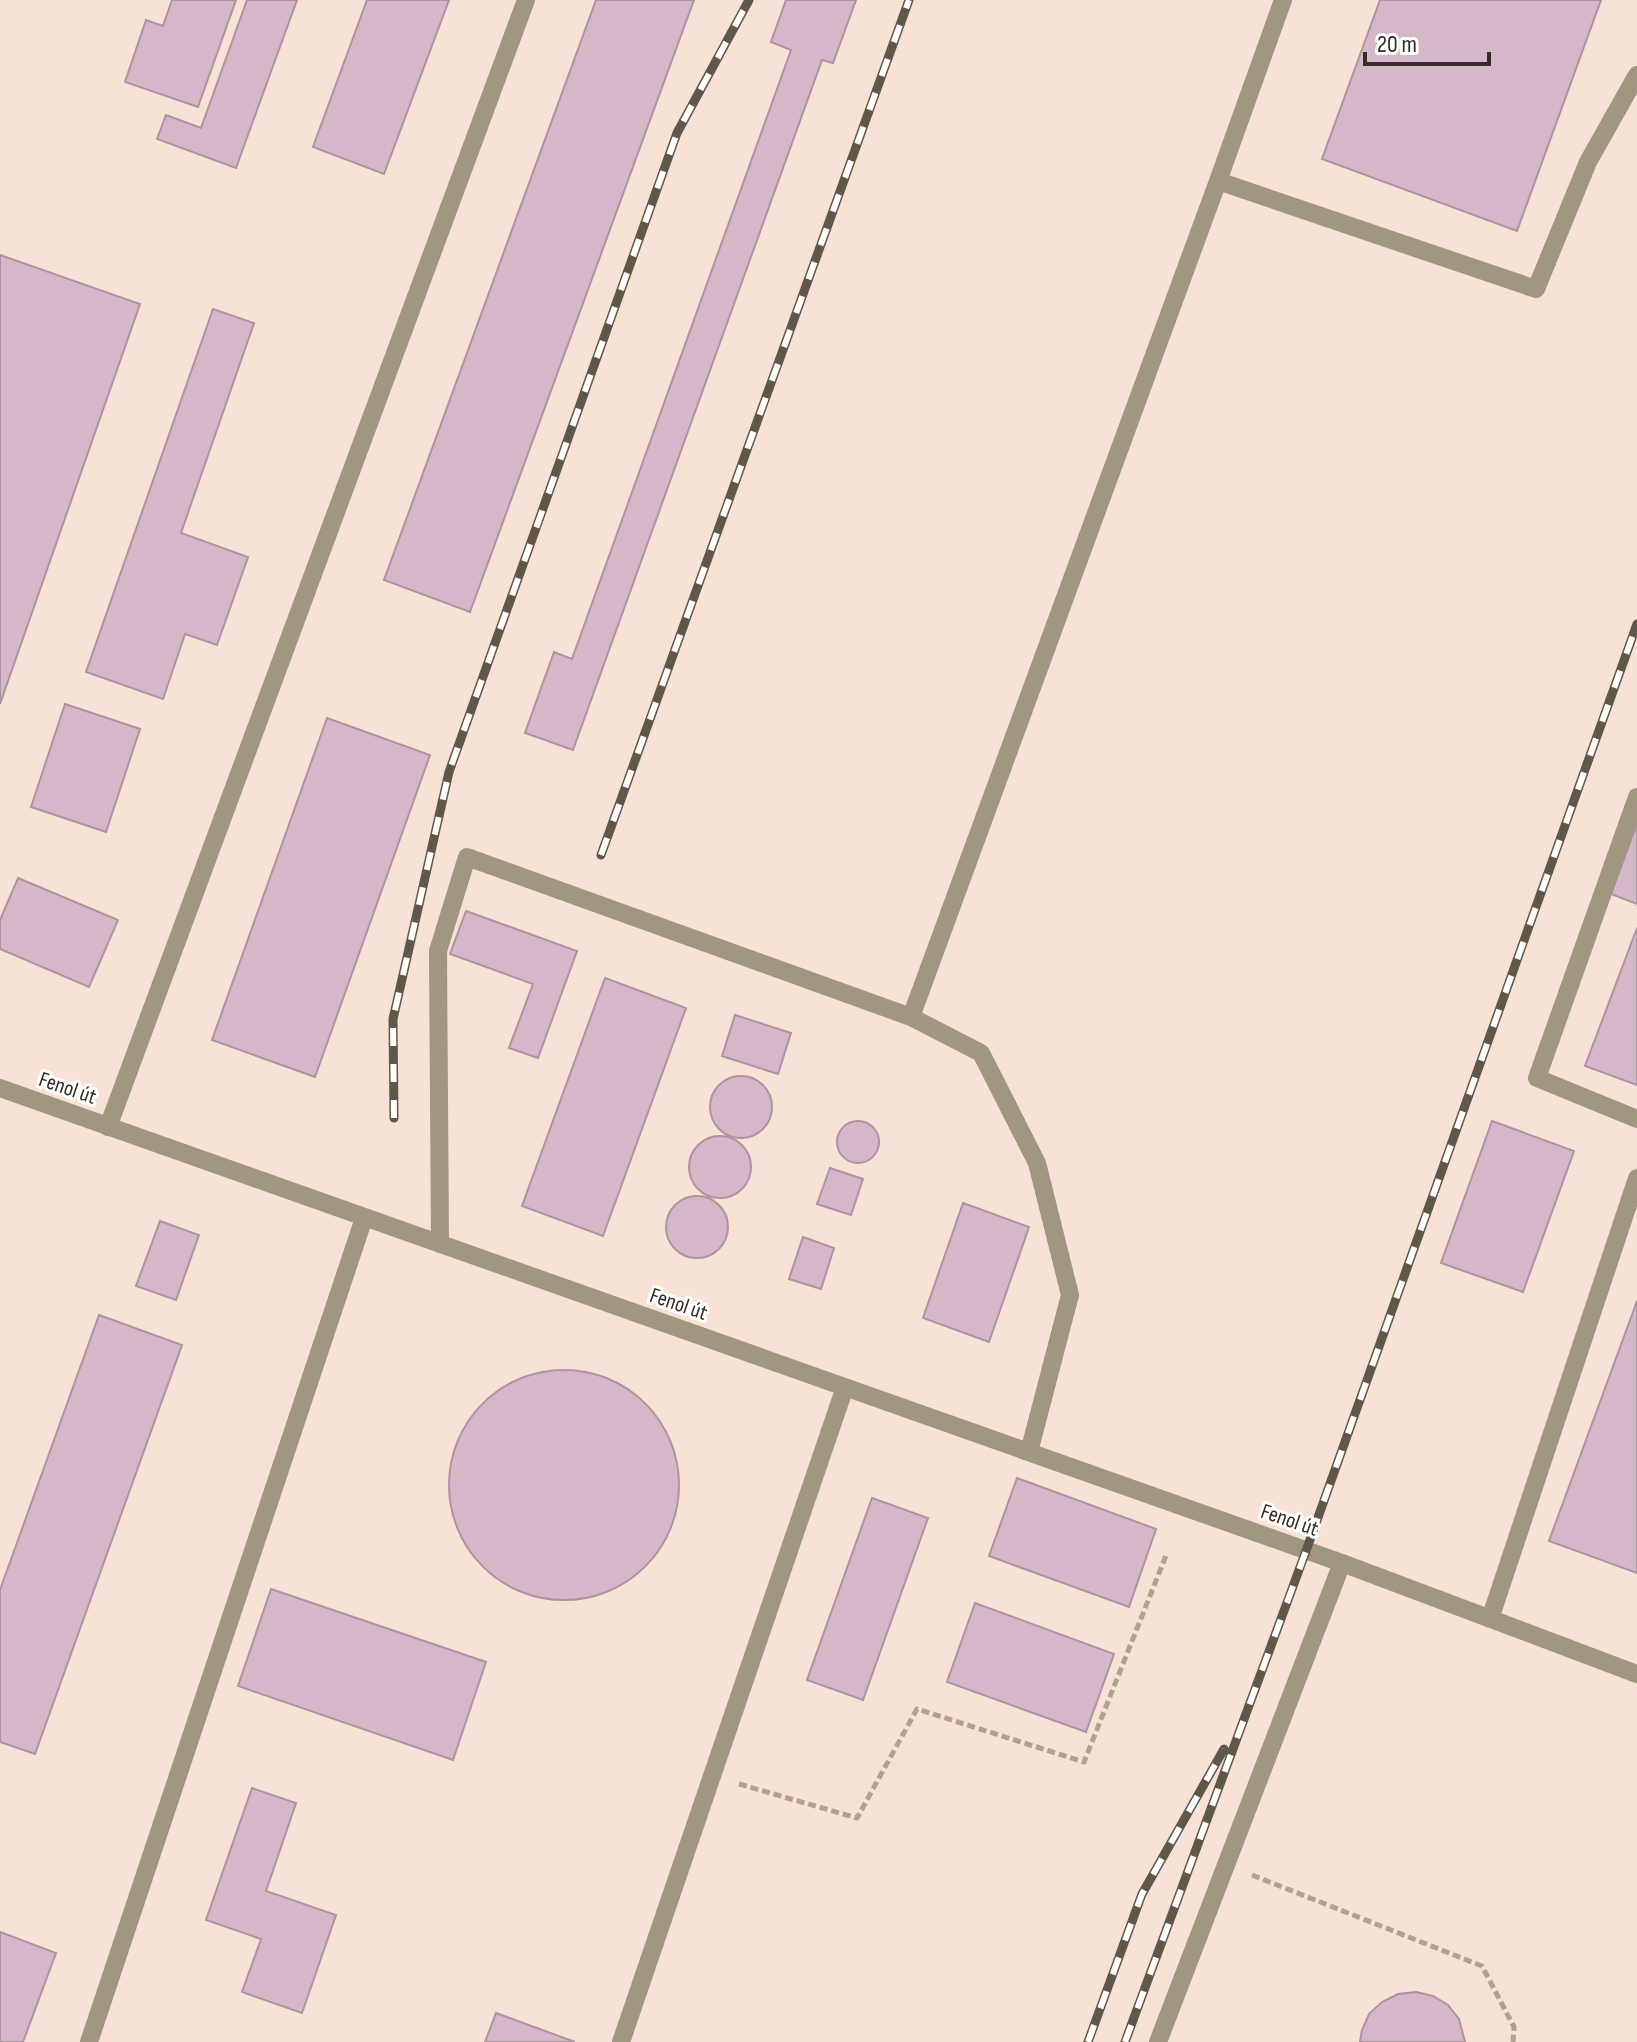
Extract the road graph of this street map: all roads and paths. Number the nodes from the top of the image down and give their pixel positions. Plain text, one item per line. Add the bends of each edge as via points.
1 (526, 0) edge
2 (1283, 0) edge
3 (1637, 75) edge
4 (1218, 181) junction
5 (1637, 797) edge
6 (911, 1017) junction
7 (0, 1088) edge
8 (1637, 1119) edge
9 (108, 1127) junction
10 (1637, 1178) edge
11 (364, 1218) junction
12 (440, 1244) junction
13 (845, 1387) junction
14 (1029, 1452) junction
15 (1167, 1553) dead end
16 (1342, 1563) junction
17 (1490, 1619) junction
18 (1637, 1674) edge
19 (712, 1776) junction
20 (1226, 1865) junction
21 (89, 2042) edge
22 (621, 2042) edge
23 (1158, 2042) edge
24 (1513, 2042) edge

1 - 9 lane
2 - 4 lane
3 - 4 lane via 1588,162 1536,289
4 - 6 lane
5 - 8 lane via 1537,1078
6 - 12 lane via 467,857 438,951
6 - 14 lane via 981,1053 1037,1163 1070,1295
7 - 9 lane, Fenol út
9 - 11 lane, Fenol út
10 - 17 lane
11 - 12 lane, Fenol út
11 - 21 lane
12 - 13 lane, Fenol út
13 - 14 lane, Fenol út
13 - 19 lane
14 - 16 lane, Fenol út
15 - 19 path via 1084,1762 917,1709 857,1818
16 - 17 lane, Fenol út
16 - 20 lane
17 - 18 lane, Fenol út
19 - 22 lane
20 - 23 lane
20 - 24 path via 1482,1966 1514,2027

